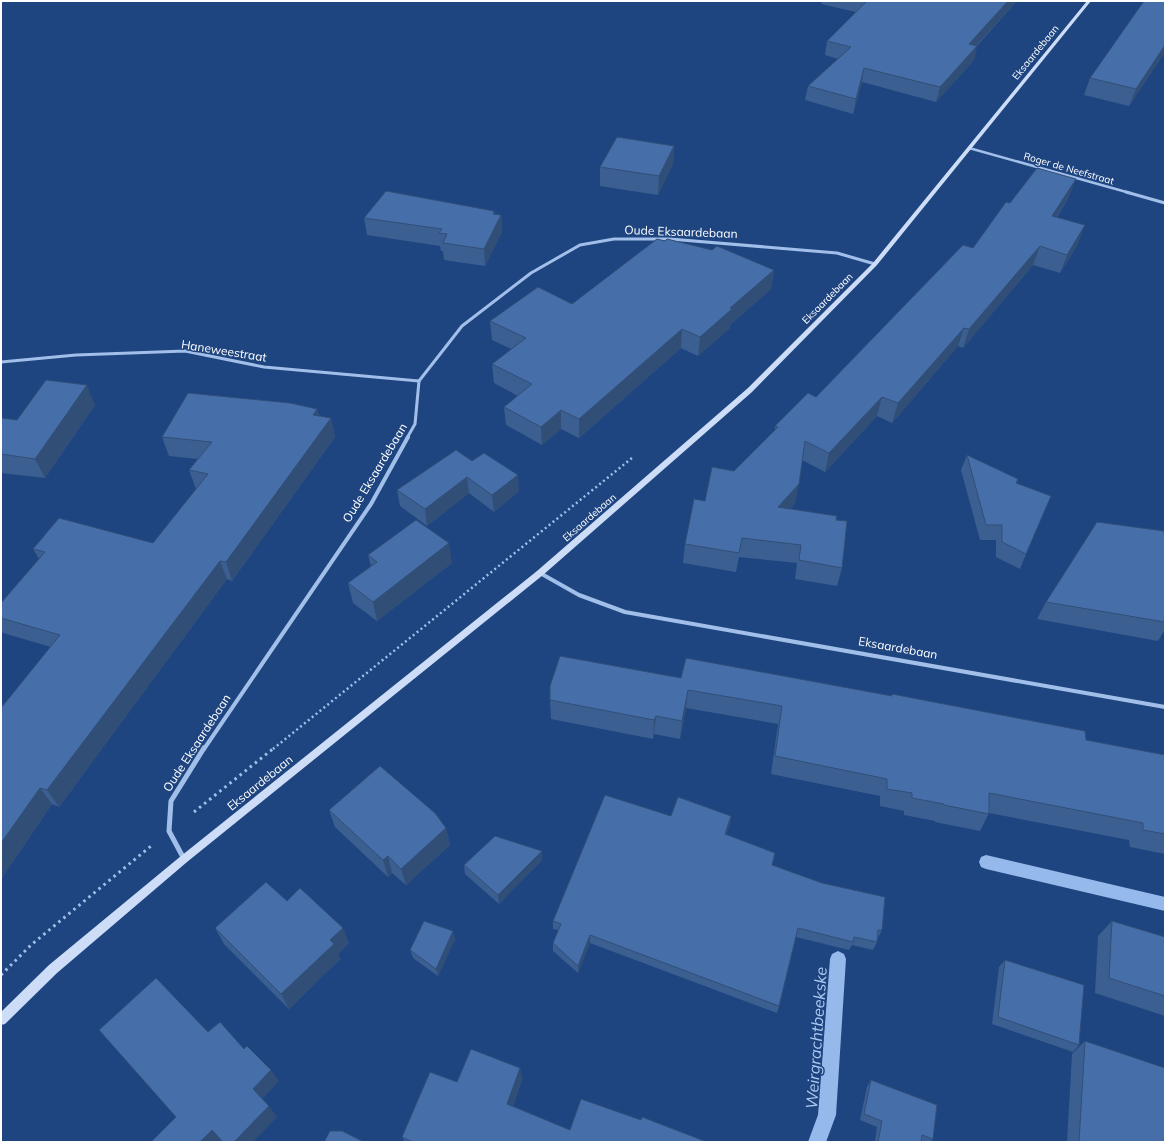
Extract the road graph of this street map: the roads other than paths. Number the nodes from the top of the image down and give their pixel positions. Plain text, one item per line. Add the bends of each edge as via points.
1 (1089, 1) edge
2 (969, 148) junction
3 (1165, 203) edge
4 (875, 264) junction
5 (1, 362) edge
6 (419, 381) junction
7 (540, 573) junction
8 (1165, 707) edge
9 (184, 859) junction
10 (1, 1020) edge

1 - 2 main road, Eksaardebaan
2 - 3 street, Roger de Neefstraat
2 - 4 main road, Eksaardebaan
4 - 6 street, Oude Eksaardebaan via 837,253 801,248 670,239 614,239 580,245 530,273 462,326
4 - 7 main road, Eksaardebaan via 750,390
5 - 6 street, Haneweestraat via 76,355 185,351 264,367
6 - 9 street, Oude Eksaardebaan via 415,424 371,504 171,800 169,831
7 - 8 street, Eksaardebaan via 579,595 625,612
7 - 9 main road, Eksaardebaan
9 - 10 main road, Eksaardebaan via 53,969

